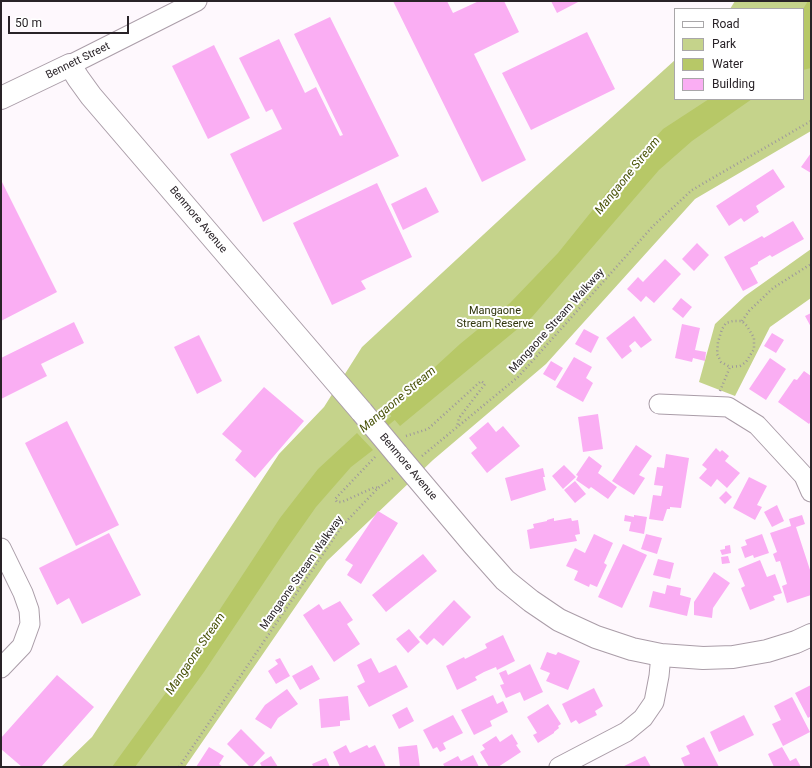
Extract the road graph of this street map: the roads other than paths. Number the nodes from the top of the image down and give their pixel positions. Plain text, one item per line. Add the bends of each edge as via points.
1 (197, 1) edge
2 (70, 65) junction
3 (1, 98) edge
4 (659, 404) dead end
5 (811, 492) edge
6 (1, 548) edge
7 (811, 635) edge
8 (661, 655) junction
9 (1, 668) edge
10 (559, 767) edge

1 - 2 street, Bennett Street
2 - 3 street, Bennett Street
2 - 8 street, Benmore Avenue, bridge via 91,96 505,580 559,620 596,637
4 - 5 street via 728,407 757,425 804,476
6 - 9 street via 24,593 30,624 22,646
7 - 8 street, Benmore Avenue via 767,651 733,657
8 - 10 street via 654,702 643,718 626,732

